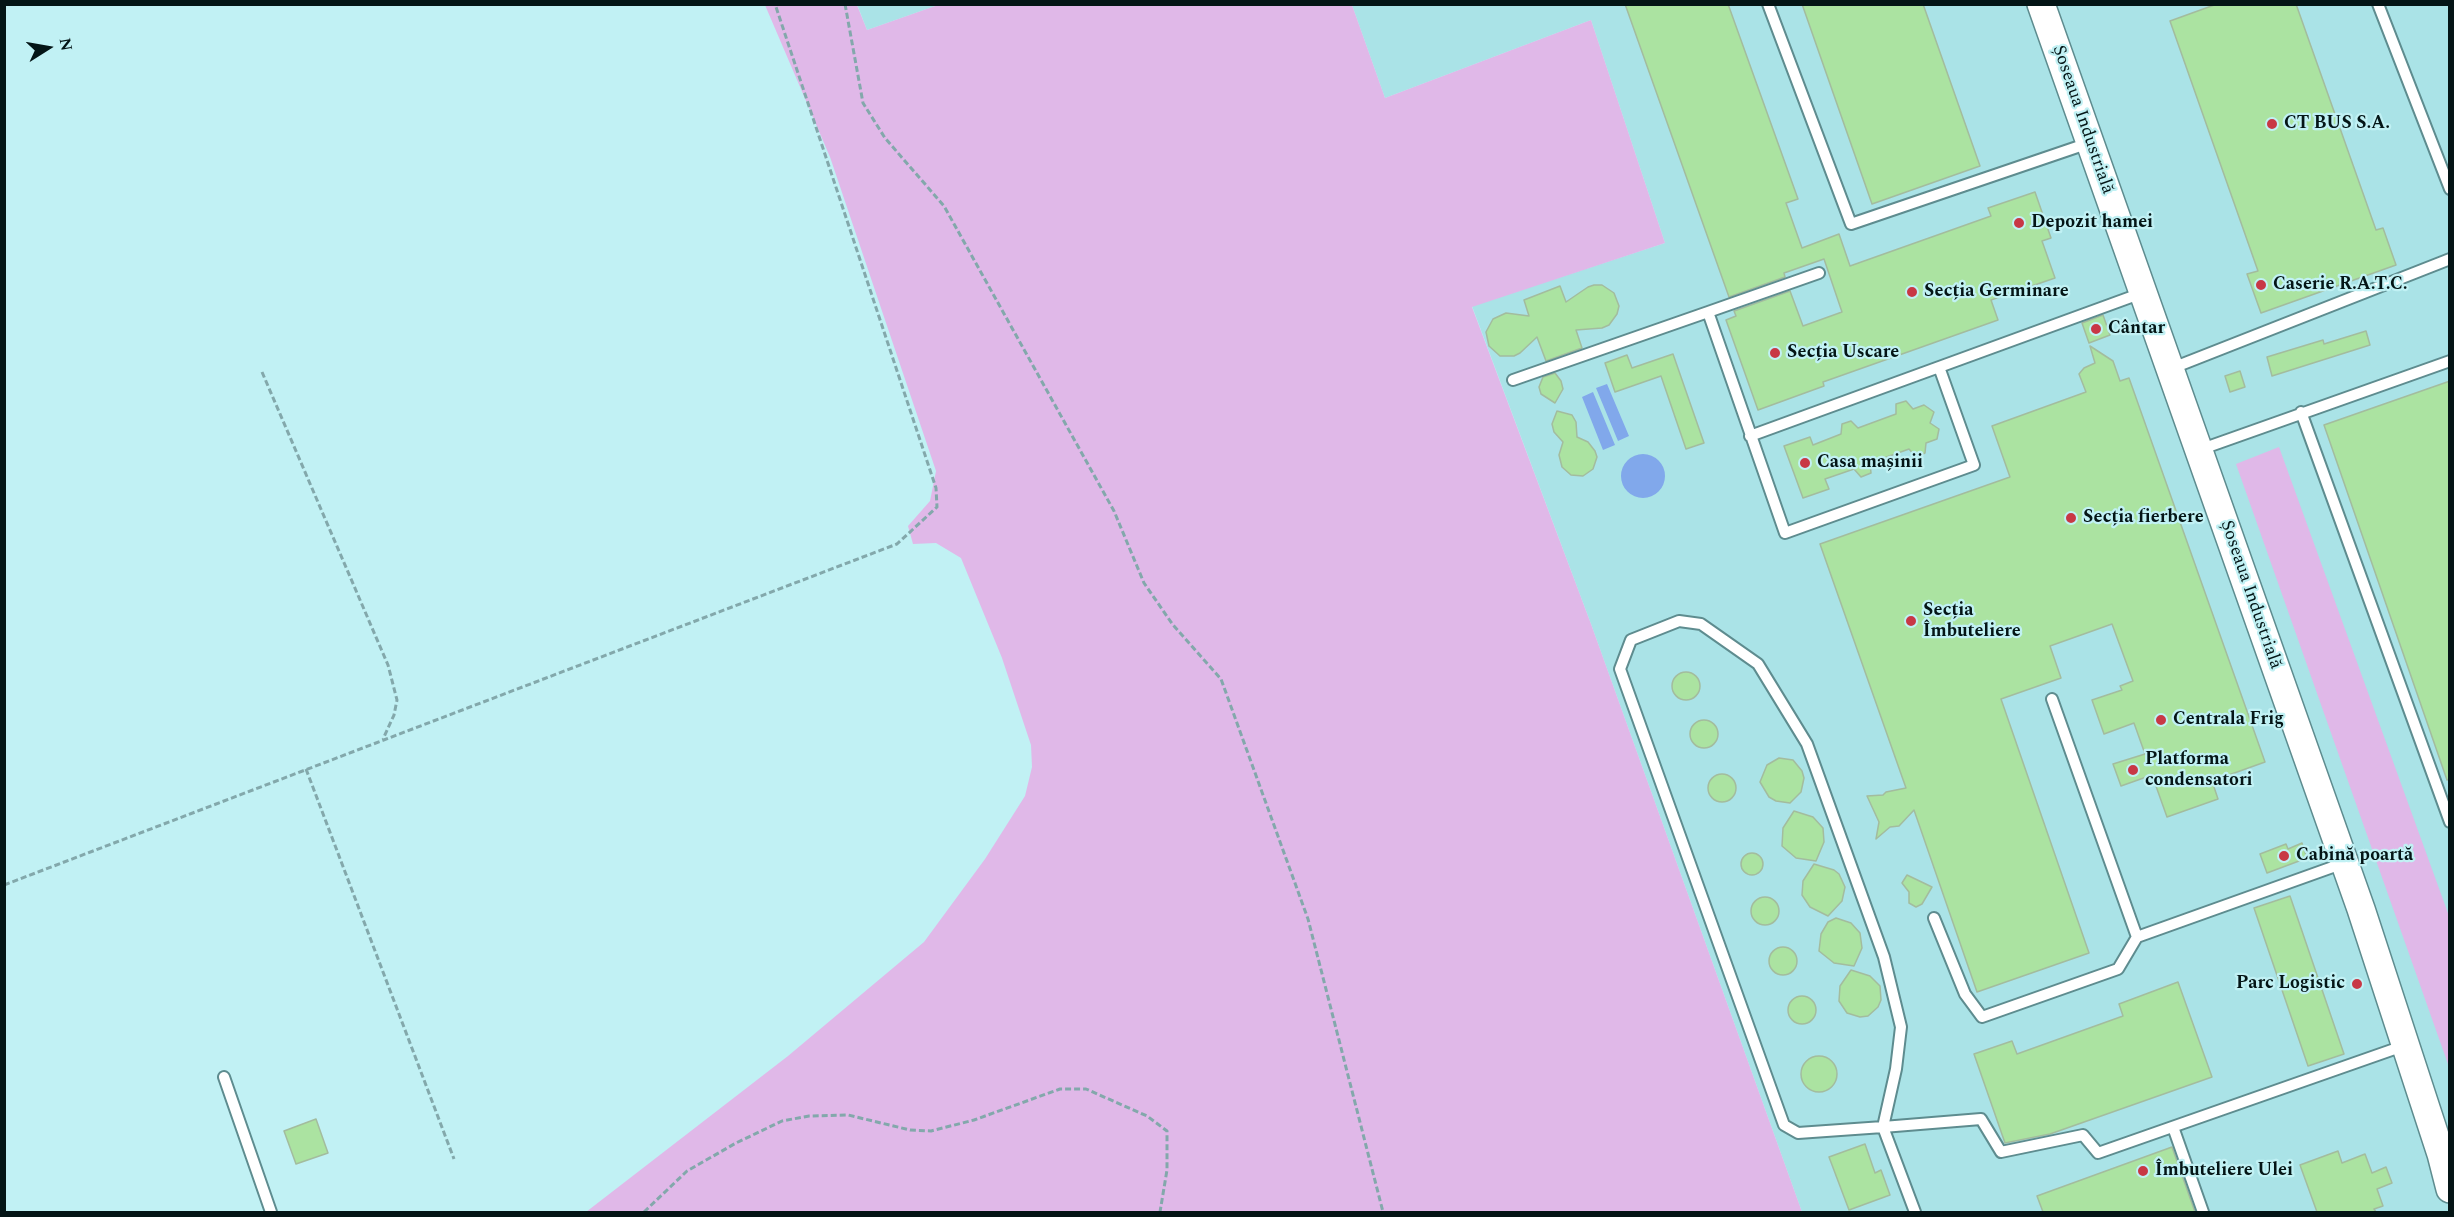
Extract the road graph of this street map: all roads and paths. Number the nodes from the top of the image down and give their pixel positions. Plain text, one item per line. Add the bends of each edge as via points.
1 (775, 4) edge
2 (844, 4) edge
3 (1768, 4) edge
4 (2041, 4) edge
5 (2378, 4) edge
6 (2090, 143) junction
7 (2450, 189) edge
8 (2450, 259) edge
9 (1819, 273) dead end
10 (2143, 293) junction
11 (1708, 312) junction
12 (2450, 361) edge
13 (1939, 367) junction
14 (2170, 369) junction
15 (262, 372) dead end
16 (1513, 380) dead end
17 (2301, 412) junction
18 (1750, 436) junction
19 (2199, 450) junction
20 (2052, 699) dead end
21 (382, 740) junction
22 (306, 770) junction
23 (2450, 822) edge
24 (2344, 863) junction
25 (4, 885) edge
26 (1934, 918) dead end
27 (2137, 937) junction
28 (2406, 1045) junction
29 (224, 1077) dead end
30 (1883, 1127) junction
31 (2173, 1127) junction
32 (454, 1159) dead end
33 (2450, 1189) edge
34 (271, 1212) edge
35 (644, 1212) edge
36 (1160, 1212) edge
37 (1383, 1212) edge
38 (1915, 1212) edge
39 (2202, 1212) edge

1 - 21 path via 936,488 937,507 897,544
2 - 37 path via 863,103 885,138 944,206 1114,511 1144,583 1173,625 1221,679 1308,918
3 - 6 lane via 1851,224
4 - 6 street, Șoseaua Industrială
5 - 7 lane
6 - 10 street, Șoseaua Industrială
8 - 14 lane
9 - 11 lane
10 - 13 lane
10 - 14 street, Șoseaua Industrială
11 - 16 lane
11 - 18 lane
12 - 17 lane
13 - 18 lane
13 - 18 lane via 1974,465 1785,533
14 - 19 street, Șoseaua Industrială
15 - 21 path via 388,665 397,700
17 - 19 lane
17 - 23 lane
19 - 24 street, Șoseaua Industrială
20 - 27 lane
21 - 22 path
22 - 25 path
22 - 32 path
24 - 27 lane
24 - 28 street, Șoseaua Industrială
26 - 27 lane via 1965,994 1982,1017 2118,969
28 - 31 lane
28 - 33 street, Șoseaua Industrială
29 - 34 lane
30 - 30 lane via 1798,1133 1784,1125 1620,669 1630,640 1679,621 1701,624 1758,664 1807,744 1884,957 1901,1027
30 - 31 lane via 1981,1119 2001,1152 2083,1135 2098,1152
30 - 38 lane
31 - 39 lane
35 - 36 path via 687,1171 782,1121 848,1115 931,1131 1059,1089 1086,1089 1147,1116 1167,1131 1167,1170

